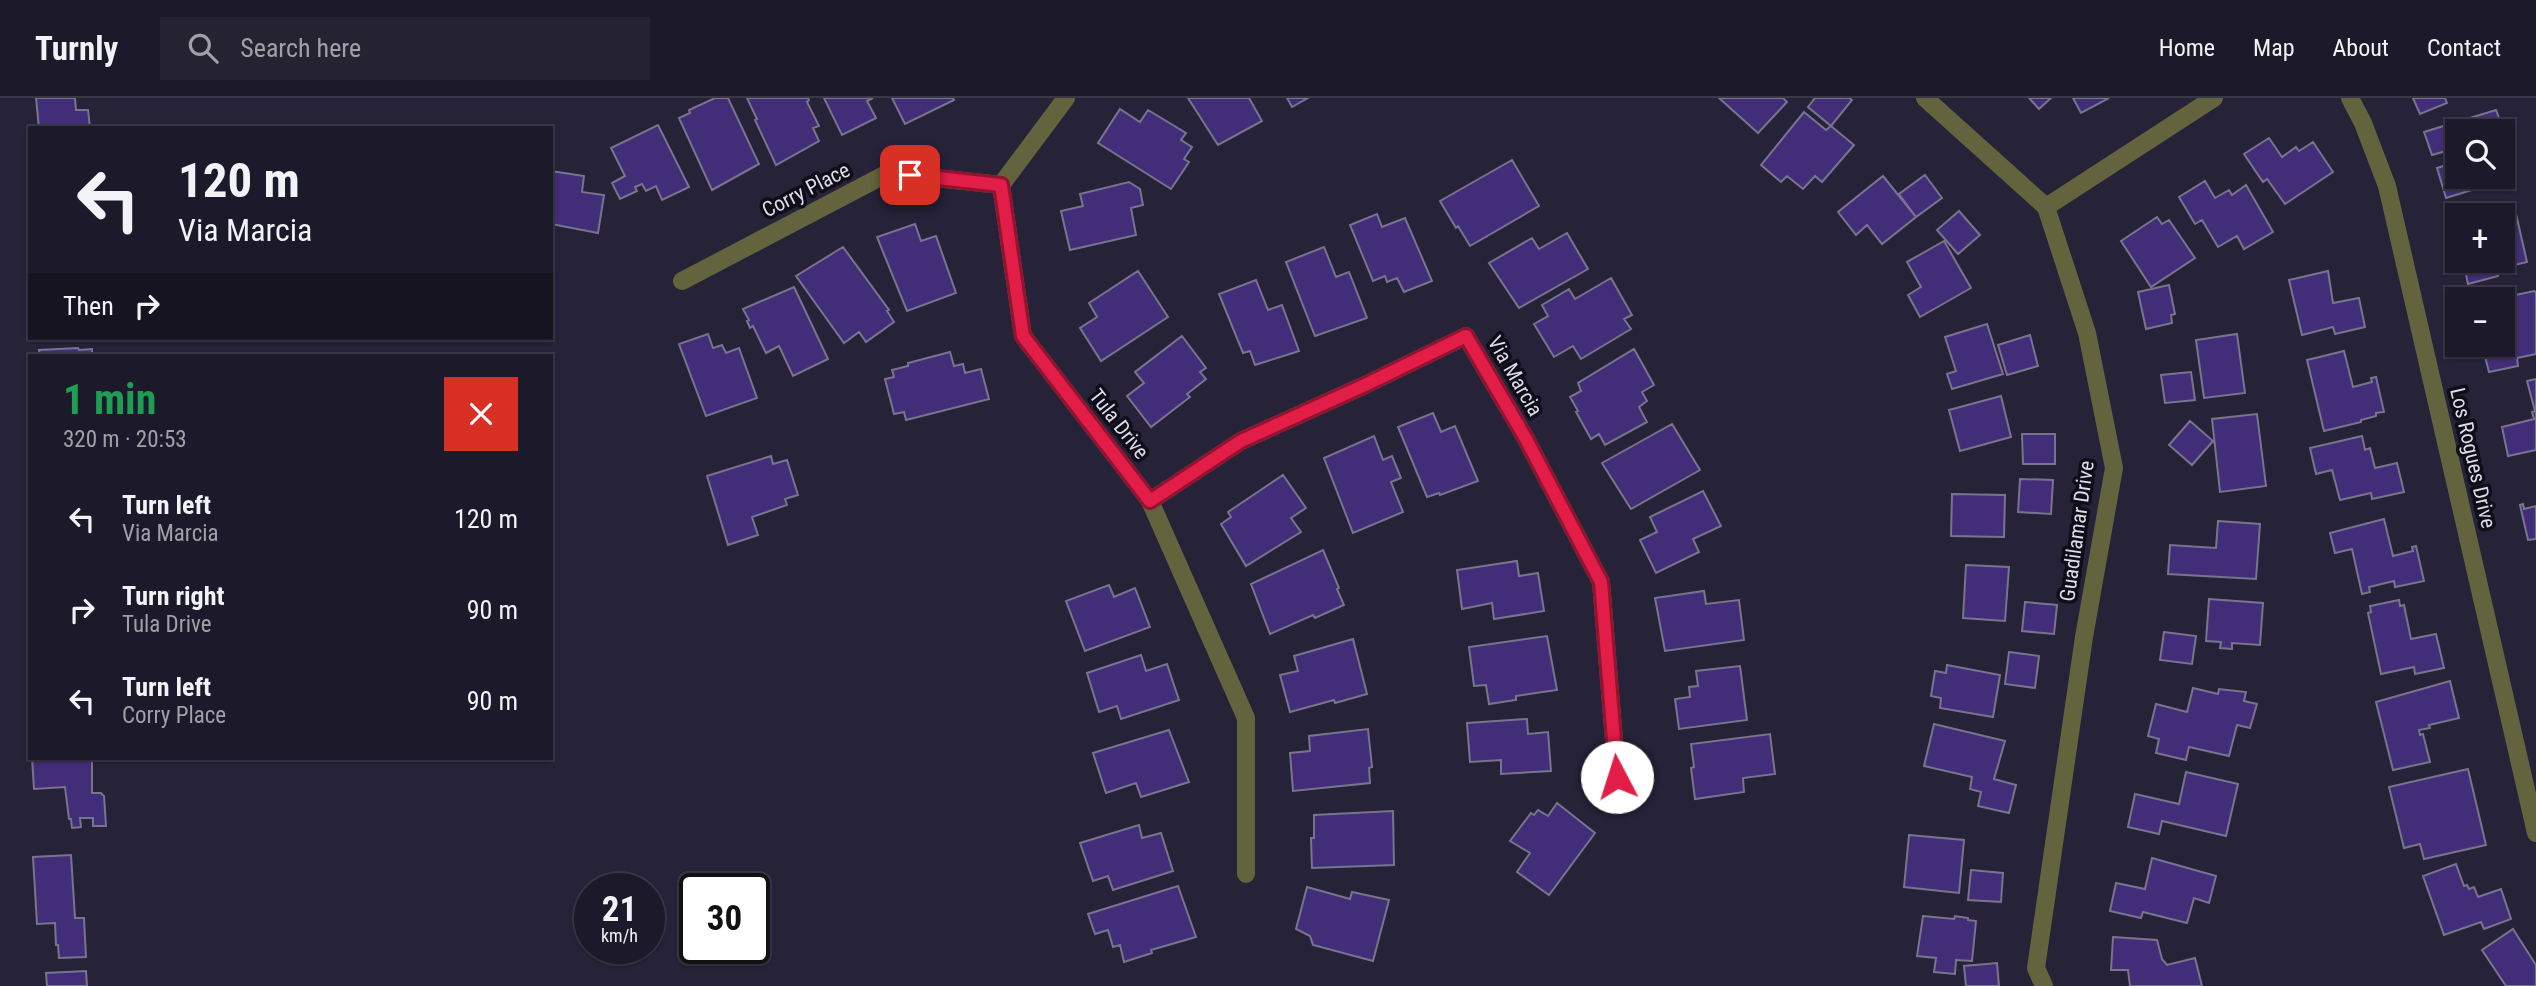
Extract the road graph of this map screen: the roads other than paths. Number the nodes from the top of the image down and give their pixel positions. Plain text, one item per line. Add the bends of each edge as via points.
1 (1066, 98) edge
2 (1924, 98) edge
3 (2214, 98) edge
4 (2350, 98) edge
5 (1001, 185) junction
6 (2046, 207) junction
7 (682, 281) dead end
8 (1150, 501) junction
9 (1617, 777) dead end
10 (2536, 833) edge
11 (1245, 874) dead end
12 (2044, 986) edge

1 - 5 street
2 - 6 street
3 - 6 street
4 - 10 street, Los Rogues Drive via 2386,186
5 - 7 street, Corry Place via 888,173
5 - 8 street, Tula Drive via 1023,336
6 - 12 street, Guadilamar Drive via 2087,333 2114,468 2084,637 2036,968
8 - 9 street, Via Marcia via 1241,441 1466,336 1601,582
8 - 11 street, Tula Drive via 1246,718

